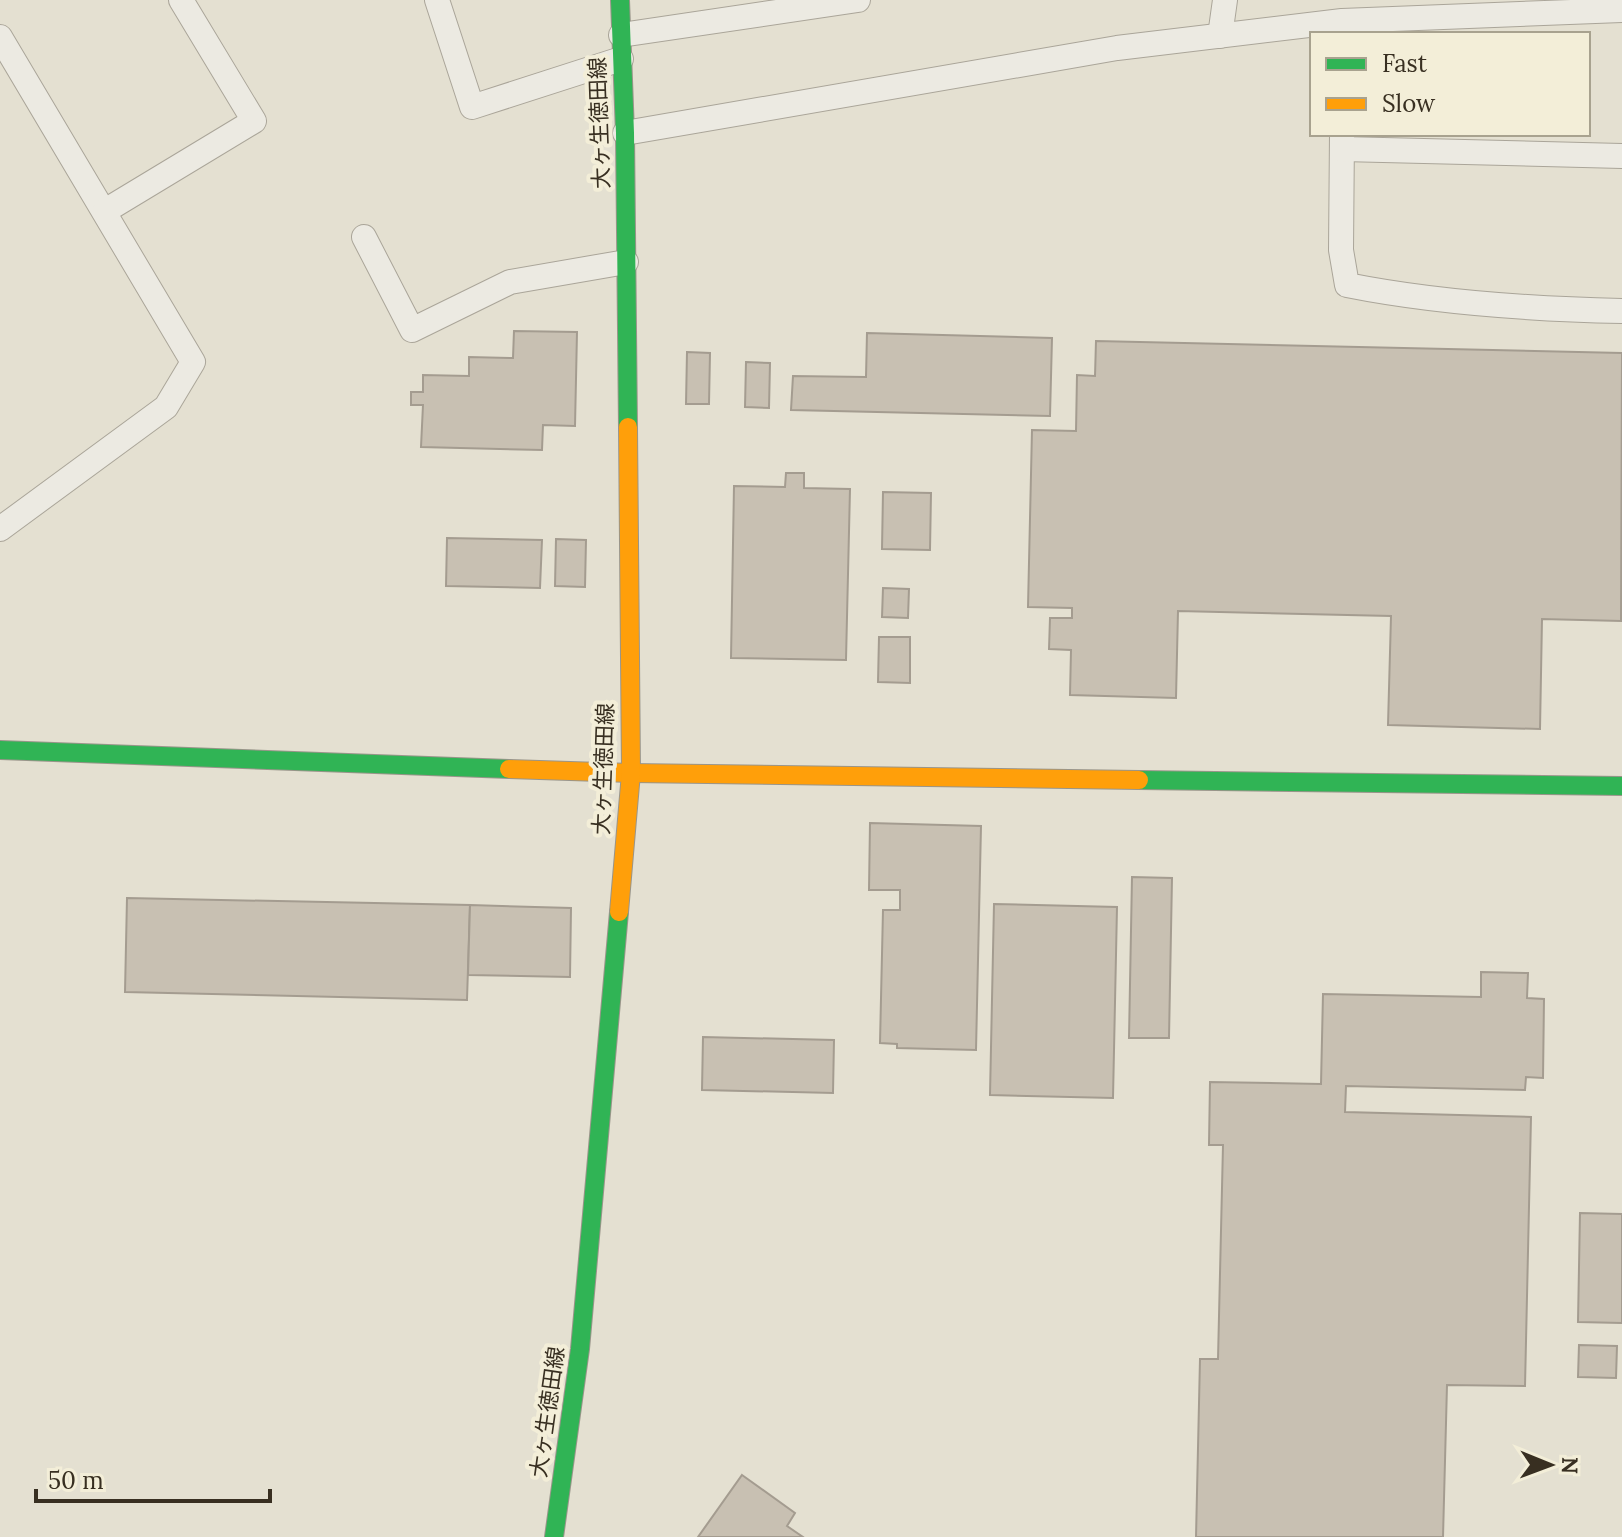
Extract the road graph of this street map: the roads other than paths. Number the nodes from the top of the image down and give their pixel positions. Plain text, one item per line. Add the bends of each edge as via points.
1 (181, 0) edge
2 (437, 0) edge
3 (620, 0) edge
4 (858, 0) edge
5 (1225, 0) edge
6 (1622, 10) edge
7 (1342, 28) edge
8 (1220, 36) junction
9 (0, 37) edge
10 (621, 47) junction
11 (625, 133) junction
12 (1342, 141) edge
13 (1622, 156) edge
14 (105, 211) junction
15 (364, 237) dead end
16 (626, 262) junction
17 (1622, 311) edge
18 (0, 529) edge
19 (0, 750) edge
20 (631, 773) junction
21 (1622, 786) edge
22 (554, 1537) edge

1 - 14 street via 254,121
2 - 10 street via 472,107
3 - 10 street, 大ヶ生徳田線
4 - 10 street
5 - 8 street
6 - 7 street
7 - 8 street
8 - 11 street via 1117,48
9 - 14 street
10 - 11 street, 大ヶ生徳田線
11 - 16 street, 大ヶ生徳田線
12 - 13 street
12 - 17 street via 1341,250 1347,285 1515,307
14 - 18 street via 193,362 166,407
15 - 16 street via 412,330 510,282
16 - 20 street, 大ヶ生徳田線
19 - 20 street
20 - 21 street
20 - 22 street, 大ヶ生徳田線 via 580,1349

